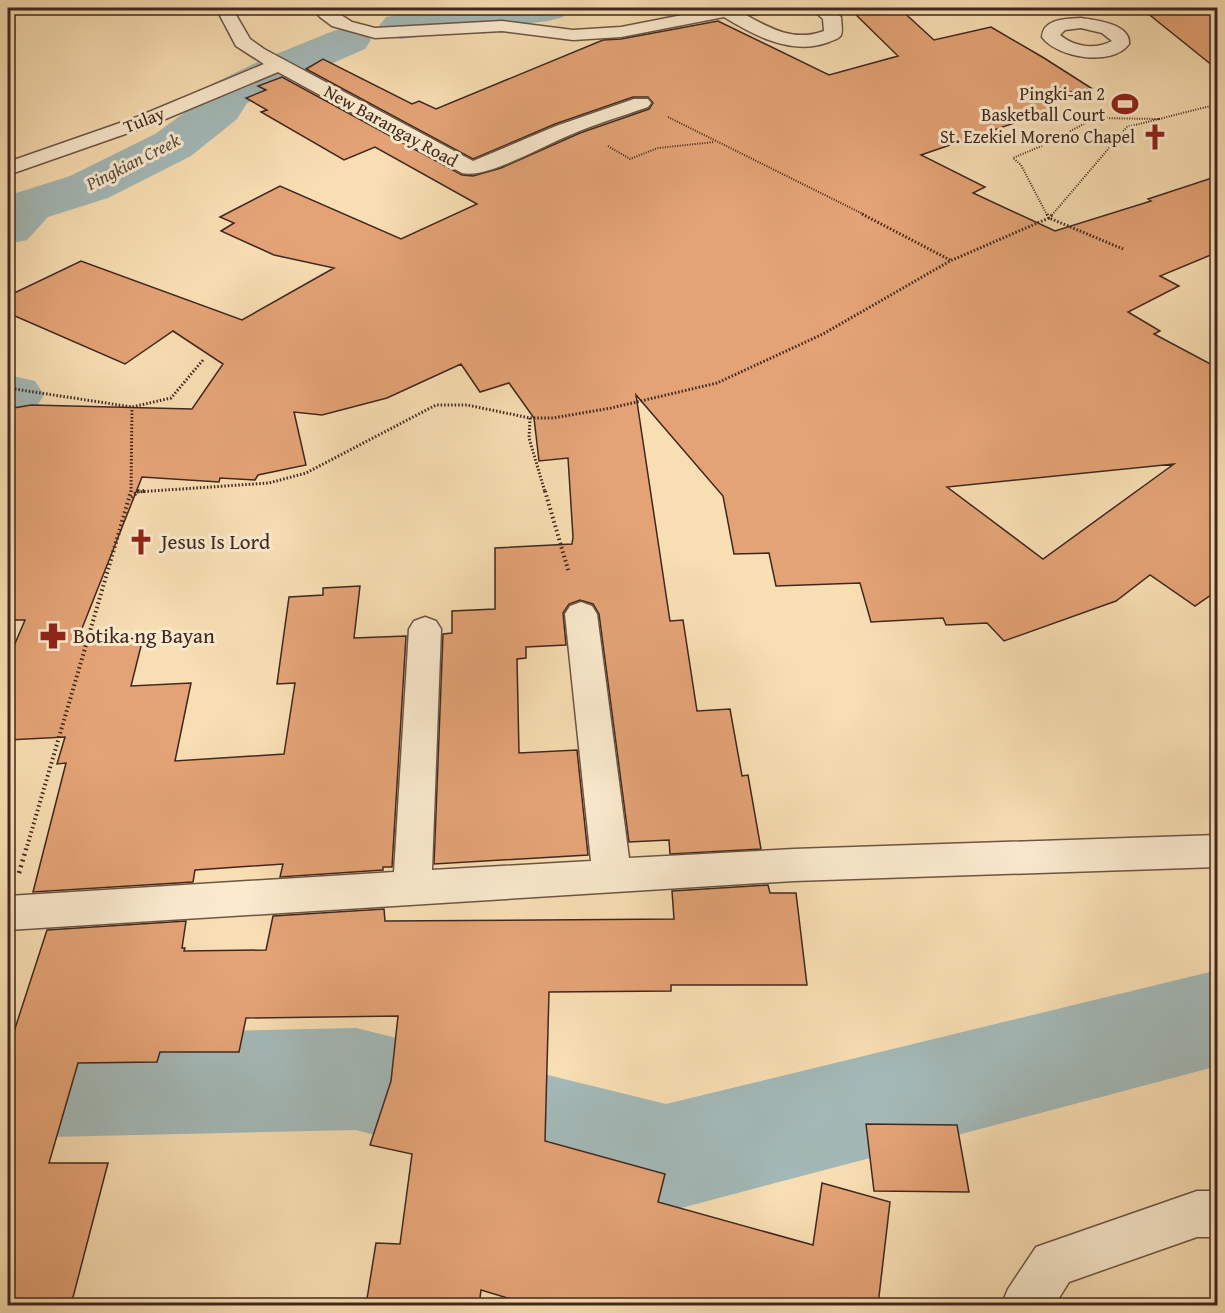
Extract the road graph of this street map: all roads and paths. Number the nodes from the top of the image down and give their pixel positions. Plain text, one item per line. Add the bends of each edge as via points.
1 (224, 8) edge
2 (320, 8) edge
3 (774, 8) edge
4 (819, 8) edge
5 (1050, 8) edge
6 (727, 11) junction
7 (572, 17) dead end
8 (1070, 24) dead end
9 (573, 35) junction
10 (278, 65) junction
11 (641, 103) joint
12 (1218, 104) edge
13 (1162, 119) junction
14 (563, 130) junction
15 (715, 142) junction
16 (8, 170) edge
17 (1048, 218) junction
18 (1123, 249) dead end
19 (950, 261) junction
20 (203, 360) dead end
21 (8, 388) edge
22 (132, 406) junction
23 (530, 418) junction
24 (131, 497) junction
25 (569, 573) dead end
26 (580, 614) dead end
27 (425, 629) dead end
28 (1218, 851) edge
29 (612, 876) junction
30 (412, 888) junction
31 (12, 896) edge
32 (1218, 1214) edge
33 (1024, 1305) edge

1 - 10 street via 243,42
2 - 9 street via 355,30 375,33 502,26
3 - 6 street
4 - 6 street via 832,16 833,34 798,42 764,33
5 - 8 street
6 - 9 street via 621,32
7 - 9 street
10 - 14 street, New Barangay Road via 470,168
10 - 16 street, Tulay via 144,121
11 - 14 street, New Barangay Road
11 - 15 path
12 - 13 path
13 - 17 path via 1126,127
13 - 17 path via 1095,118 1013,158 1021,165
14 - 15 path via 583,132 630,159 657,148
15 - 19 path via 785,174
17 - 18 path
17 - 19 path
19 - 23 path via 823,334 717,383 611,408
20 - 22 path via 171,398
21 - 22 path
22 - 24 path
23 - 24 path via 467,405 436,405 306,473 268,483 139,491
23 - 25 path via 529,438
24 - 31 path
26 - 29 street
27 - 30 street
28 - 29 street via 794,865
29 - 30 street
30 - 31 street
32 - 33 street via 1197,1214 1053,1264

